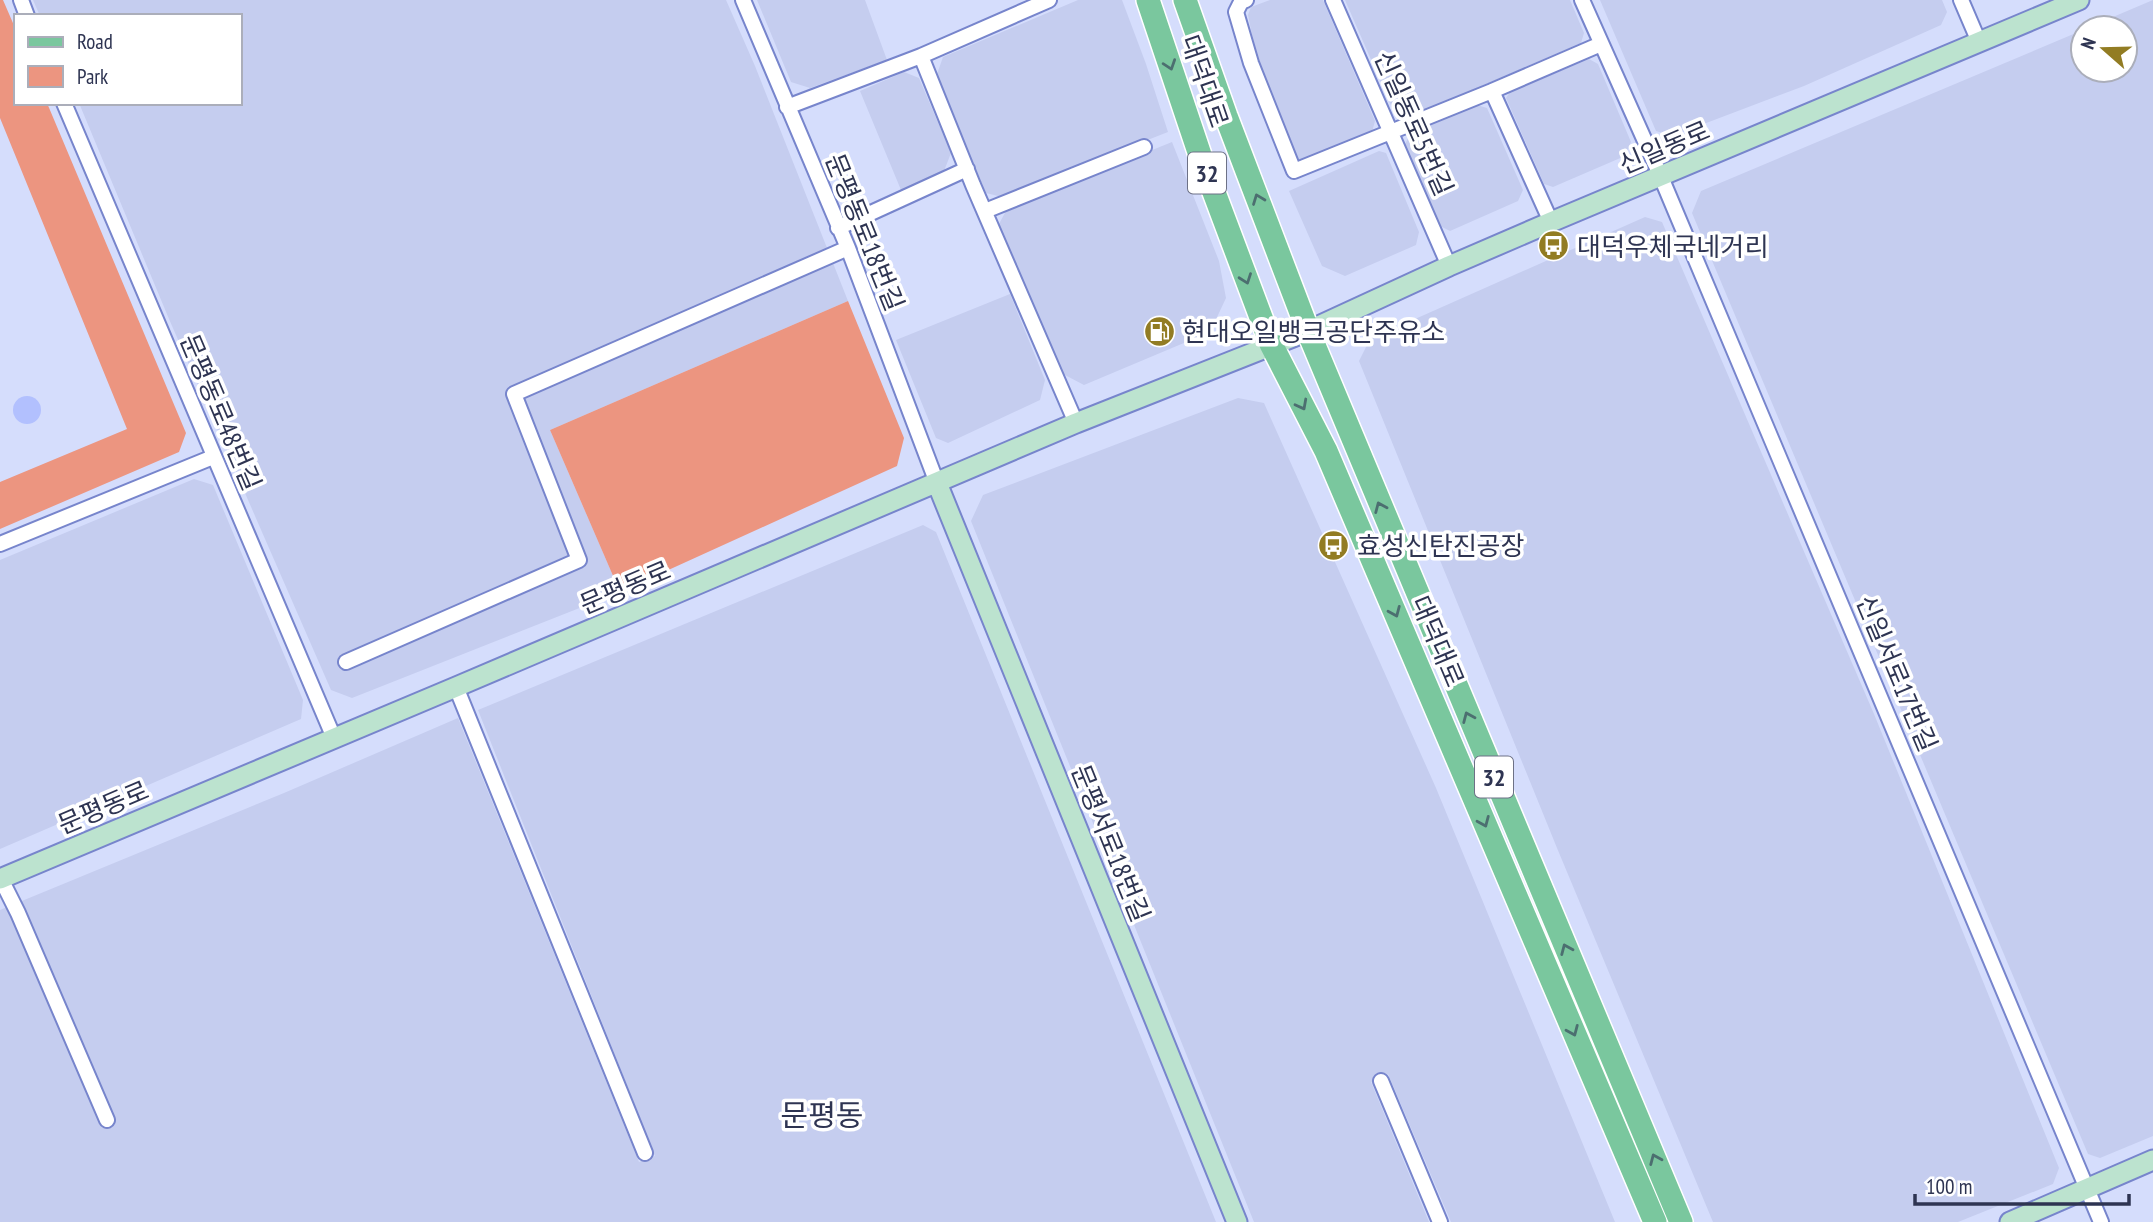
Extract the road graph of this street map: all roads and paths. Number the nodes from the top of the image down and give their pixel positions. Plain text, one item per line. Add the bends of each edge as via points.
1 (743, 0) edge
2 (1049, 0) edge
3 (1148, 0) edge
4 (1185, 0) edge
5 (1246, 0) edge
6 (1333, 0) edge
7 (1582, 0) edge
8 (1961, 0) edge
9 (2079, 0) edge
10 (1979, 42) junction
11 (1601, 44) junction
12 (921, 56) junction
13 (1492, 91) junction
14 (65, 105) edge
15 (787, 107) junction
16 (1390, 132) junction
17 (1144, 147) dead end
18 (967, 169) junction
19 (1661, 177) junction
20 (985, 211) junction
21 (1551, 222) junction
22 (838, 228) junction
23 (848, 248) junction
24 (1449, 266) junction
25 (1308, 331) junction
26 (1271, 344) junction
27 (1076, 423) junction
28 (213, 457) junction
29 (937, 483) junction
30 (0, 544) edge
31 (346, 662) dead end
32 (456, 687) junction
33 (334, 738) junction
34 (0, 879) edge
35 (1381, 1081) dead end
36 (107, 1120) dead end
37 (645, 1153) dead end
38 (2153, 1160) edge
39 (2087, 1188) junction
40 (1237, 1222) edge
41 (1440, 1222) edge
42 (1655, 1222) edge
43 (1681, 1222) edge
44 (2010, 1222) edge
45 (2101, 1222) edge

1 - 15 street, 문평동로18번길
2 - 12 street
3 -> 26 main road, 대덕대로 / 32
25 -> 4 main road, 대덕대로 / 32
5 - 16 street via 1236,12 1294,171
6 - 16 street, 신일동로5번길
7 - 11 street, 신일서로17번길
8 - 10 street
9 - 10 main road, 신일동로
10 - 19 main road, 신일동로
11 - 13 street
11 - 19 street, 신일서로17번길
12 - 15 street
12 - 18 street
13 - 16 street
13 - 21 street
14 - 28 street, 문평동로48번길
15 - 22 street, 문평동로18번길
16 - 24 street, 신일동로5번길
17 - 20 street
18 - 20 street
18 - 22 street
19 - 21 main road, 신일동로
19 - 39 street, 신일서로17번길
20 - 27 street
21 - 24 main road, 신일동로
22 - 23 street, 문평동로18번길
23 - 29 street, 문평동로18번길
23 - 31 street via 514,394 579,560
24 - 25 main road, 신일동로
25 - 26 main road, 신일동로
43 -> 25 main road, 대덕대로 / 32
26 - 27 main road, 문평동로
26 -> 42 main road, 대덕대로 / 32 via 1326,451
27 - 29 main road, 문평동로
28 - 30 street
28 - 33 street, 문평동로48번길
29 - 32 main road, 문평동로
29 - 40 main road, 문평서로18번길
32 - 33 main road, 문평동로
32 - 37 street
33 - 34 main road, 문평동로
34 - 36 street
35 - 41 street
38 - 39 main road
39 - 44 main road
39 - 45 street, 신일서로17번길

